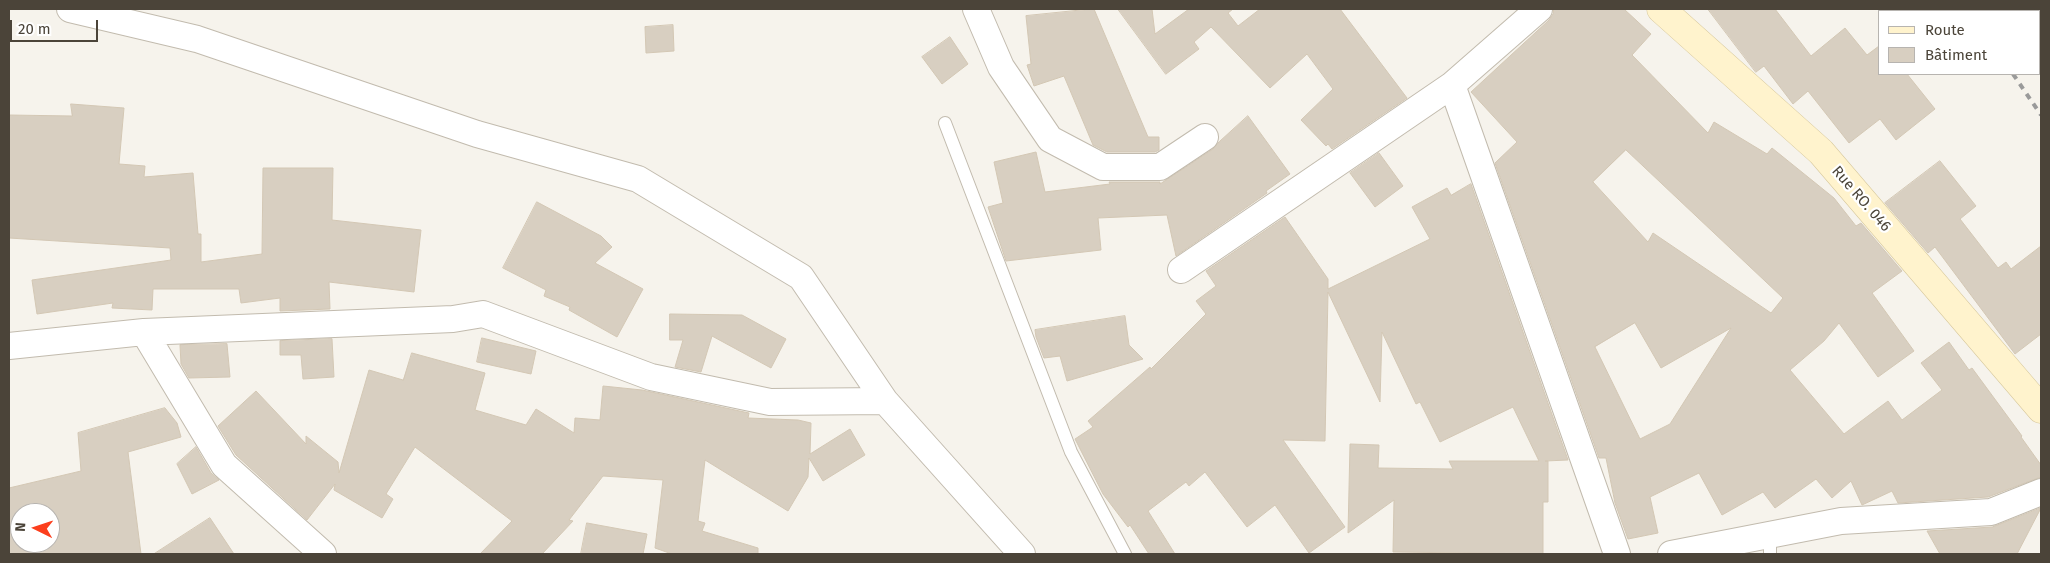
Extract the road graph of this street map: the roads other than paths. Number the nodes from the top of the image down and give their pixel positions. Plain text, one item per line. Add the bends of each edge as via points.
1 (70, 9) edge
2 (976, 9) edge
3 (1539, 9) edge
4 (1661, 9) edge
5 (1452, 85) junction
6 (946, 123) dead end
7 (1205, 137) dead end
8 (1181, 270) dead end
9 (144, 332) junction
10 (9, 346) edge
11 (885, 401) junction
12 (2041, 409) edge
13 (2041, 492) edge
14 (1770, 544) edge
15 (1012, 550) edge
16 (323, 554) edge
17 (1125, 554) edge
18 (1617, 554) edge
19 (1671, 554) edge

1 - 11 street via 197,39 477,134 638,179 802,277
2 - 7 street via 1001,67 1050,139 1103,167 1160,166
3 - 5 street
4 - 12 street, Rue RO. 046 via 1821,152
5 - 8 street
5 - 18 street
6 - 17 lane via 1071,452
9 - 10 street
9 - 11 street via 453,319 484,314 651,377 770,402
9 - 16 street via 224,465
11 - 15 street
13 - 14 street via 1991,512 1841,521
14 - 19 street

